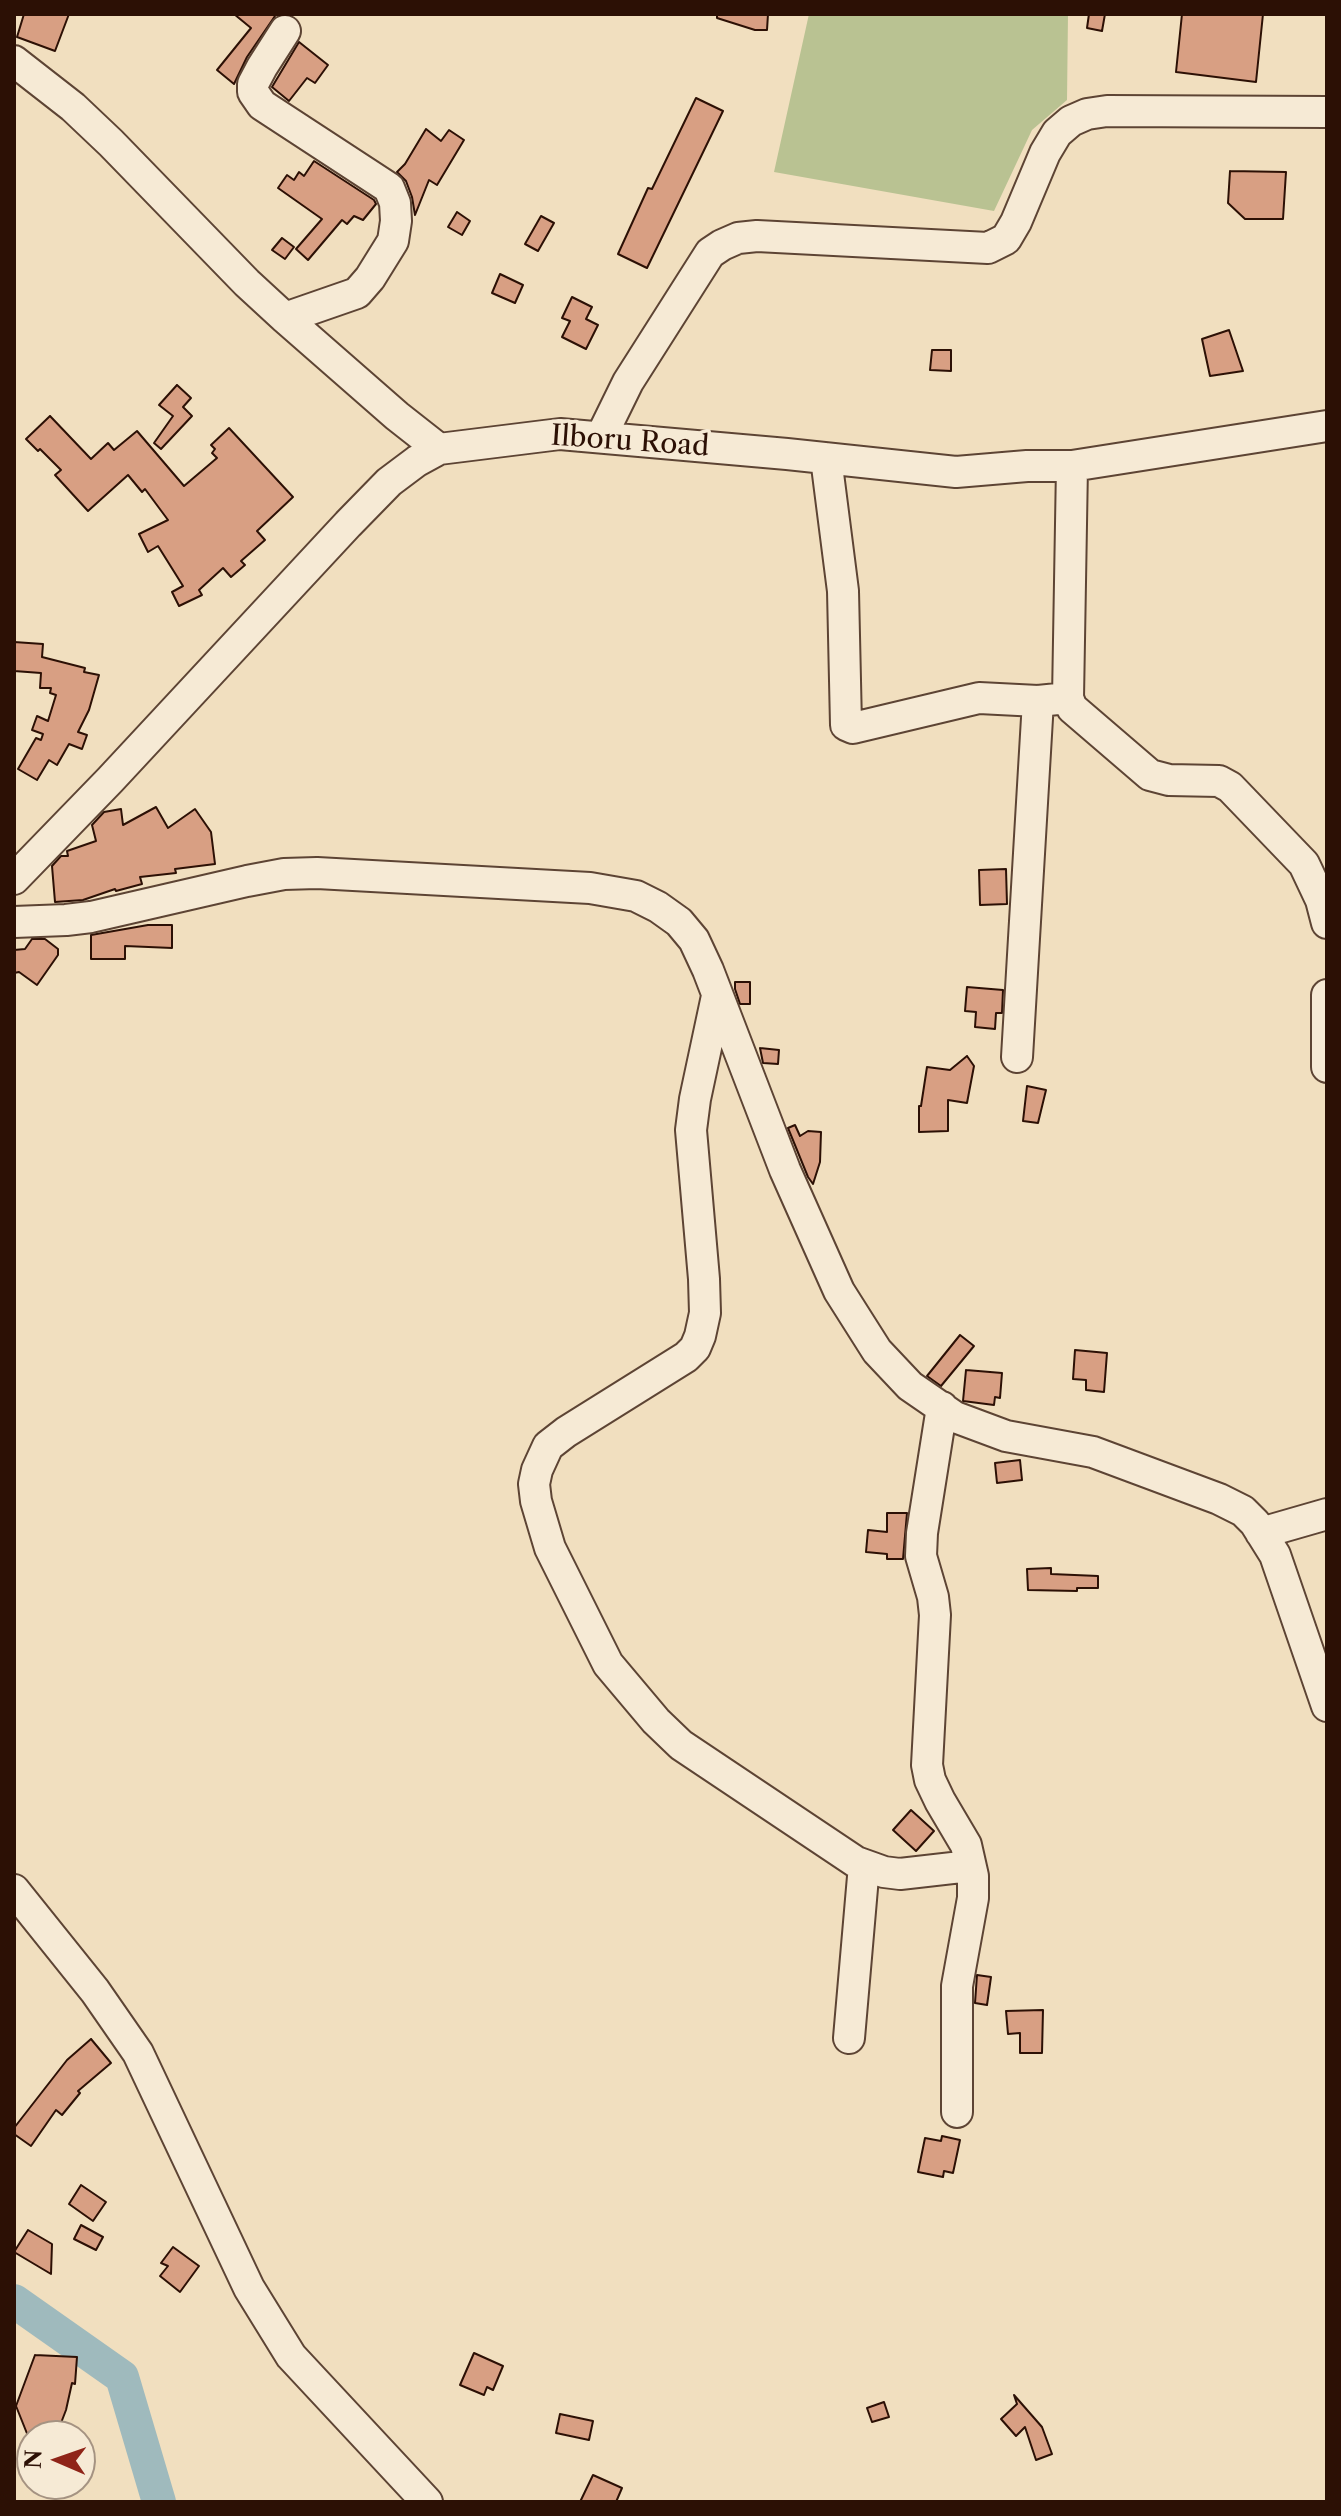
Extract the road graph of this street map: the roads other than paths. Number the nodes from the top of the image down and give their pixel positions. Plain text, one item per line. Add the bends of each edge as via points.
1 (285, 31) dead end
2 (14, 61) edge
3 (1327, 112) edge
4 (285, 318) junction
5 (1327, 426) edge
6 (601, 437) junction
7 (439, 449) junction
8 (826, 458) junction
9 (1072, 466) junction
10 (1053, 700) junction
11 (14, 879) edge
12 (14, 922) edge
13 (1327, 923) edge
14 (1327, 995) edge
15 (717, 996) junction
16 (1017, 1057) dead end
17 (1327, 1067) edge
18 (942, 1407) junction
19 (1327, 1514) edge
20 (1261, 1533) junction
21 (1327, 1706) edge
22 (864, 1865) junction
23 (970, 1866) junction
24 (14, 1890) edge
25 (849, 2038) dead end
26 (957, 2112) dead end
27 (427, 2502) edge

1 - 4 street via 253,92 262,105 389,188 396,221 393,241 357,293
2 - 4 street via 111,143
3 - 6 street via 1087,114 1057,133 1006,239 988,248 757,236 722,245 710,253 628,382
4 - 7 street
5 - 9 street, Ilboru Road
6 - 7 street, Ilboru Road via 560,434
6 - 8 street, Ilboru Road
7 - 11 street, Ilboru Road via 389,482
8 - 9 street, Ilboru Road via 956,472
8 - 10 street via 843,591 846,725 853,728 979,698
9 - 10 street
10 - 13 street via 1072,708 1150,775 1219,781 1230,787 1304,864
10 - 16 street
12 - 15 street via 91,917 284,874 590,888 636,896 679,922 694,940
14 - 17 street
15 - 18 street via 839,1291 877,1351 910,1386
15 - 22 street via 691,1130 704,1279 700,1336 686,1357 548,1446 537,1470 536,1501 550,1548 608,1664 656,1721 681,1745
18 - 20 street via 1006,1436 1093,1452 1219,1499 1243,1511
18 - 23 street via 922,1533 923,1567 935,1615 927,1765 940,1801 966,1845
19 - 20 street
20 - 21 street via 1275,1555
22 - 23 street via 900,1874
22 - 25 street
23 - 26 street via 973,1898 957,1986
24 - 27 street via 138,2053 249,2288 291,2356

